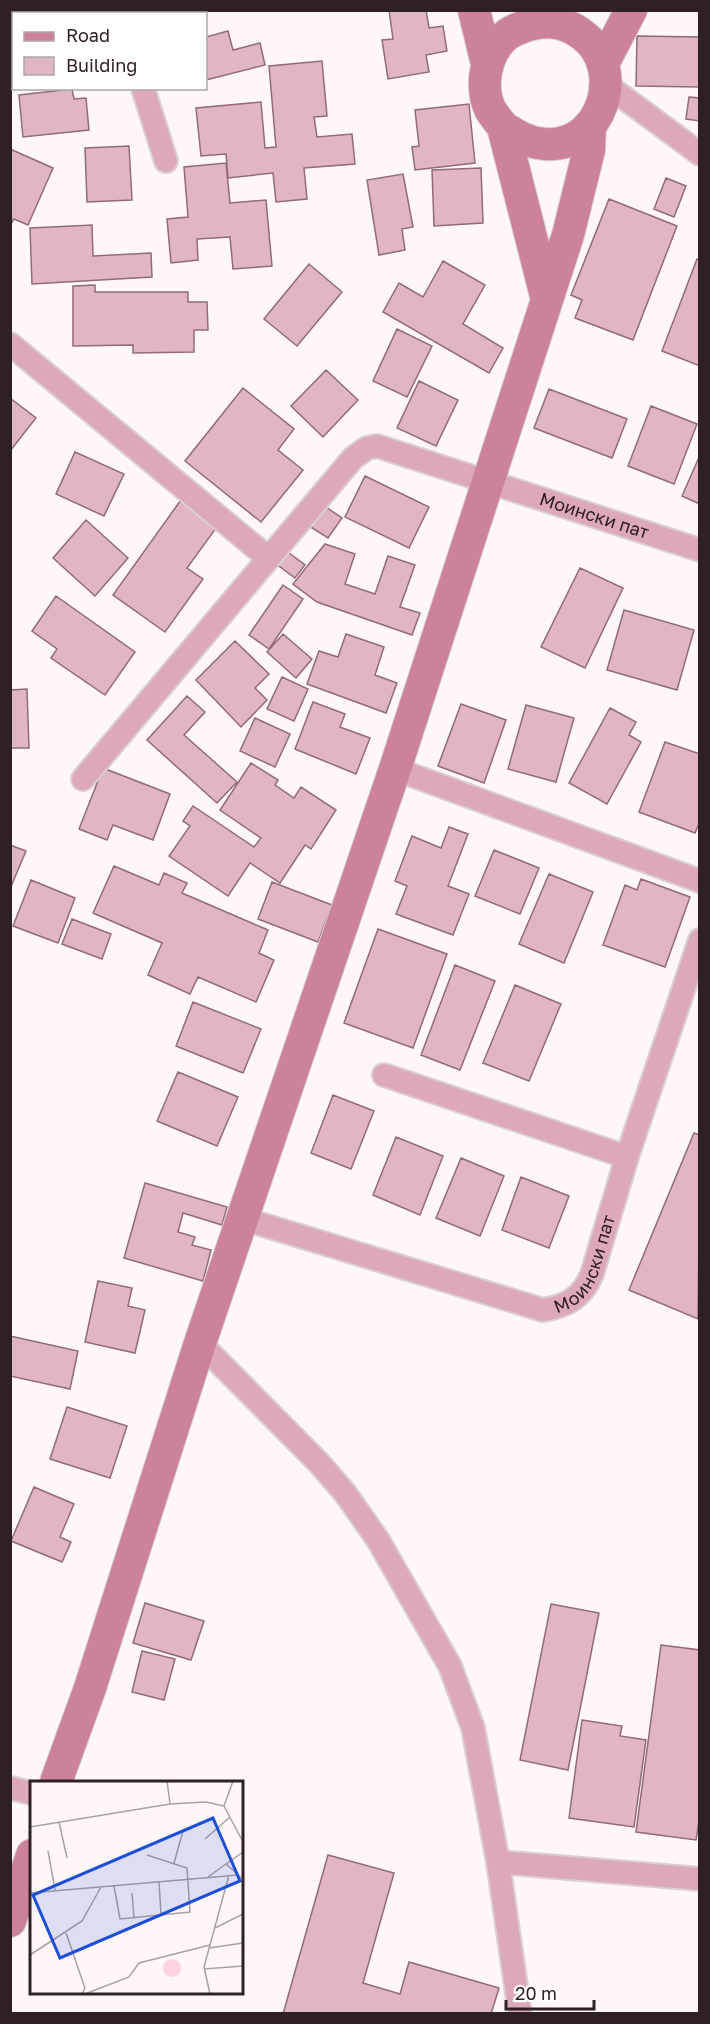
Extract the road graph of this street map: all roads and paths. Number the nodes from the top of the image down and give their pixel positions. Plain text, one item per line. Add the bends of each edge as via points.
1 (474, 10) edge
2 (582, 10) edge
3 (631, 10) edge
4 (537, 18) edge
5 (487, 64) junction
6 (605, 74) junction
7 (144, 90) edge
8 (590, 125) junction
9 (503, 127) junction
10 (699, 154) edge
11 (166, 161) dead end
12 (546, 296) junction
13 (10, 344) edge
14 (488, 482) junction
15 (699, 550) edge
16 (267, 557) junction
17 (395, 769) junction
18 (83, 779) dead end
19 (699, 881) edge
20 (699, 940) edge
21 (384, 1075) dead end
22 (627, 1157) junction
23 (244, 1219) junction
24 (200, 1343) junction
25 (56, 1781) edge
26 (10, 1788) edge
27 (30, 1793) edge
28 (30, 1862) edge
29 (498, 1862) junction
30 (699, 1879) edge
31 (10, 1921) edge
32 (520, 2013) edge

1 - 5 main road
2 - 4 main road
3 - 6 main road
4 - 5 main road via 515,29 498,44
4 - 6 main road via 574,28 592,42
5 - 9 main road via 484,86 490,109
6 - 8 main road via 602,106
6 - 10 street
7 - 11 street
8 - 9 main road via 571,139 547,144 523,140
8 - 12 main road via 583,177
9 - 12 main road
12 - 14 main road
13 - 16 street
14 - 15 street, Моински пат
14 - 16 street, Моински пат via 377,446 367,448 353,458
14 - 17 main road
16 - 18 street, Моински пат
17 - 19 street
17 - 23 main road
20 - 22 street, Моински пат
21 - 22 street
22 - 23 street, Моински пат via 587,1286 569,1304 543,1310
23 - 24 main road
24 - 25 main road
24 - 29 street via 345,1493 416,1604 450,1666 473,1728
26 - 27 street
28 - 31 main road
29 - 30 street
29 - 32 street

